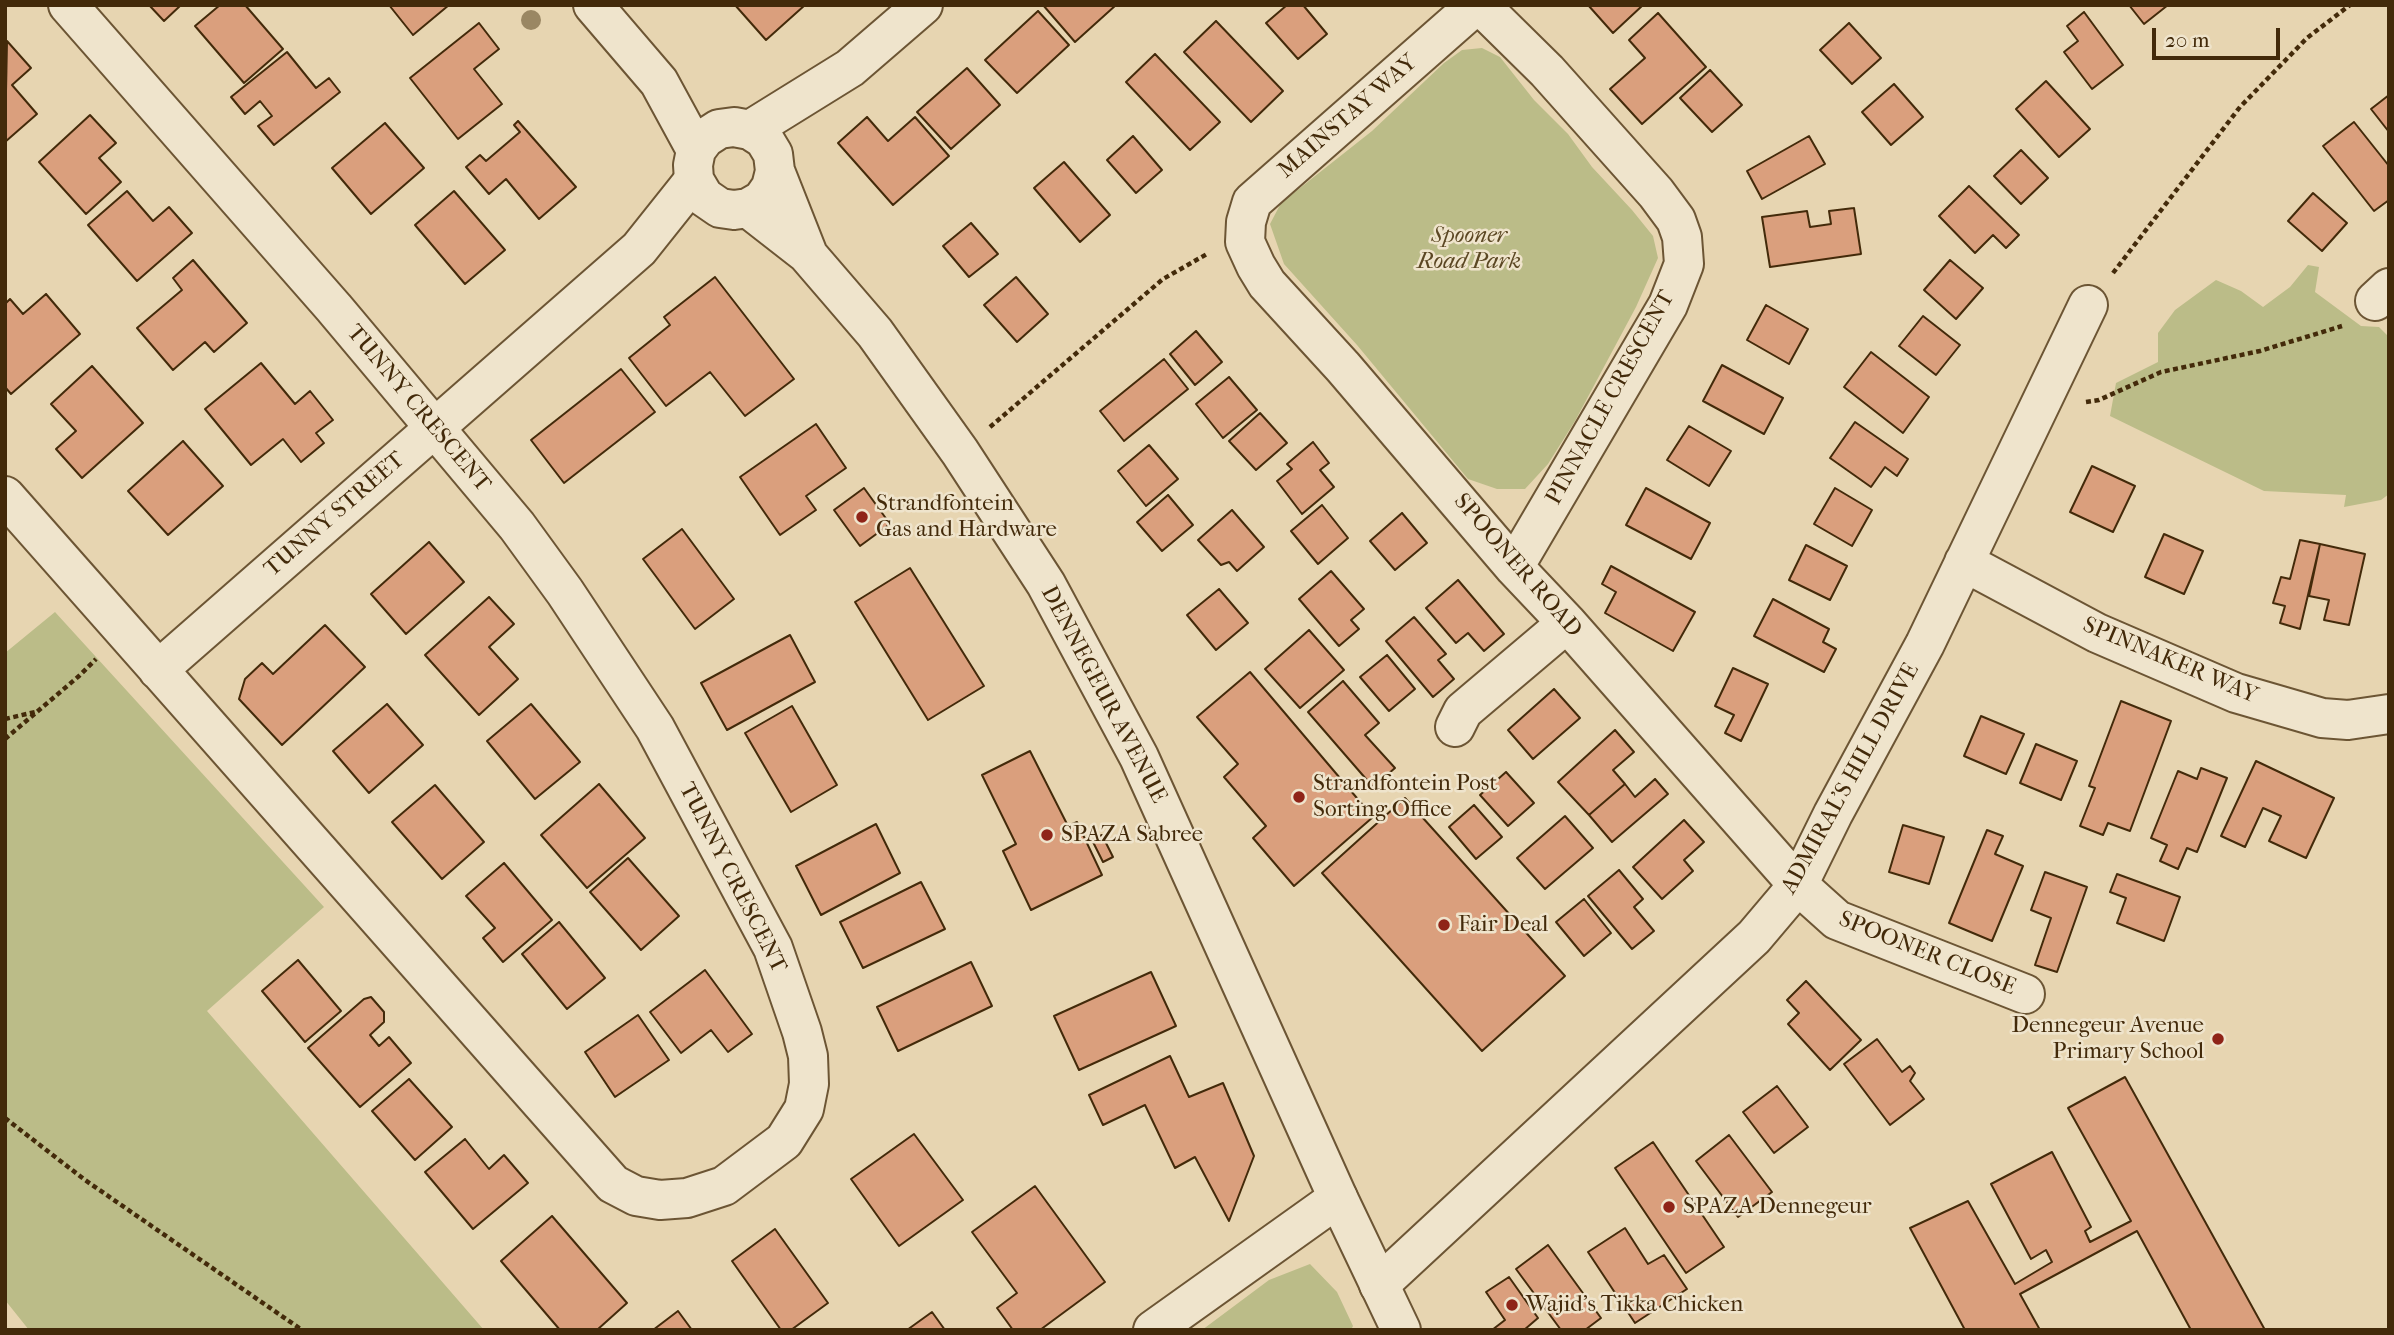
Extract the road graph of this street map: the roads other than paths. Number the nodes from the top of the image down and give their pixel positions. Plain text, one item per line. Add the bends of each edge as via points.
1 (68, 5) edge
2 (593, 5) edge
3 (923, 5) edge
4 (1478, 5) edge
5 (734, 152) junction
6 (734, 208) junction
7 (1245, 242) joint
8 (639, 249) junction
9 (807, 254) junction
10 (2088, 305) road end
11 (434, 429) junction
12 (5, 496) edge
13 (1964, 562) junction
14 (1514, 567) junction
15 (1567, 623) junction
16 (158, 670) junction
17 (2389, 714) edge
18 (1455, 727) dead end
19 (1798, 885) junction
20 (2025, 995) dead end
21 (1338, 1198) junction
22 (1379, 1285) junction
23 (1153, 1330) edge
24 (1401, 1330) edge

1 - 11 street, TUNNY CRESCENT
2 - 5 street, DENNEGEUR AVENUE via 659,82
3 - 5 street via 850,68
4 - 7 street, MAINSTAY WAY via 1252,202
4 - 14 street, PINNACLE CRESCENT via 1547,71 1656,193 1676,220 1684,264 1668,305
5 - 6 street, DENNEGEUR AVENUE via 704,197
5 - 6 street, TUNNY STREET via 771,187 762,200
5 - 8 street, TUNNY STREET
5 - 9 street, DENNEGEUR AVENUE
6 - 8 street, TUNNY STREET
6 - 9 street, DENNEGEUR AVENUE
7 - 14 street, SPOONER ROAD via 1267,284
8 - 11 street, TUNNY STREET
9 - 21 street, DENNEGEUR AVENUE via 875,333 960,452 1045,584 1139,757
10 - 13 street, ADMIRAL'S HILL DRIVE
11 - 16 street, TUNNY STREET
11 - 16 street, TUNNY CRESCENT via 517,526 640,705 773,948 803,1032 810,1084 804,1110 784,1142 724,1186 687,1198 636,1196 613,1184
12 - 16 street, TUNNY CRESCENT
13 - 17 street, SPINNAKER WAY via 2097,633 2236,693 2322,718 2348,720
13 - 19 street, ADMIRAL'S HILL DRIVE
14 - 15 street, SPOONER ROAD
15 - 18 street via 1463,711
15 - 19 street, SPOONER ROAD
19 - 20 street, SPOONER CLOSE via 1837,920
19 - 22 street, ADMIRAL'S HILL DRIVE via 1754,937
21 - 22 street, DENNEGEUR AVENUE
21 - 23 street
22 - 24 street, DENNEGEUR AVENUE

